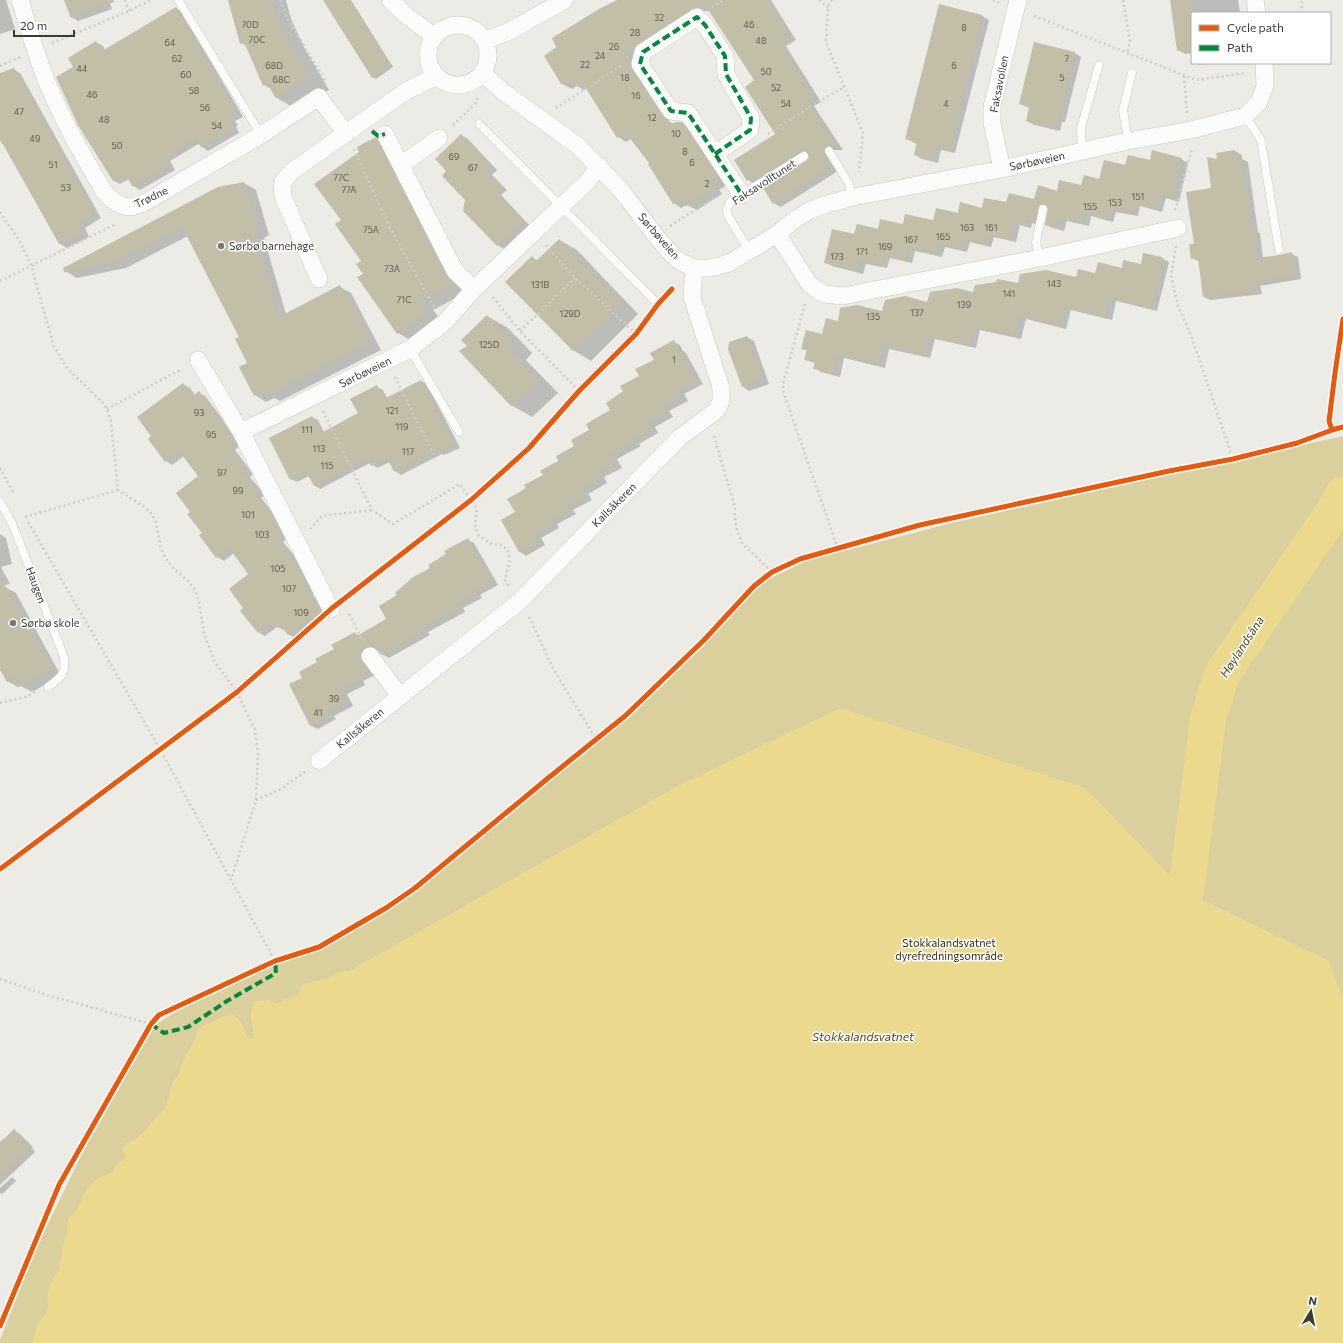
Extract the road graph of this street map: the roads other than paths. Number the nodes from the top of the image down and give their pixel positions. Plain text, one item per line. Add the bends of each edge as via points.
1 (20, 0) edge
2 (390, 0) edge
3 (565, 0) edge
4 (1255, 0) edge
5 (179, 1) dead end
6 (1017, 5) edge
7 (1257, 12) edge
8 (435, 37) junction
9 (485, 41) junction
10 (1264, 64) edge
11 (1099, 65) dead end
12 (482, 73) junction
13 (1132, 73) dead end
14 (437, 76) junction
15 (1245, 116) junction
16 (479, 124) dead end
17 (261, 134) junction
18 (346, 134) junction
19 (385, 134) dead end
20 (440, 138) road end
21 (1128, 141) junction
22 (828, 152) dead end
23 (1082, 152) junction
24 (715, 154) junction
25 (804, 156) dead end
26 (401, 165) junction
27 (599, 166) junction
28 (1002, 169) junction
29 (738, 190) junction
30 (853, 198) junction
31 (562, 207) junction
32 (1042, 209) dead end
33 (1178, 228) road end
34 (777, 234) junction
35 (1279, 250) dead end
36 (750, 252) junction
37 (1040, 258) junction
38 (694, 268) junction
39 (319, 280) dead end
40 (474, 290) junction
41 (658, 304) dead end
42 (410, 349) junction
43 (198, 360) road end
44 (241, 432) junction
45 (459, 432) dead end
46 (0, 502) edge
47 (337, 605) road end
48 (370, 656) road end
49 (48, 687) road end
50 (400, 696) junction
51 (320, 761) road end

1 - 17 street, Trødne via 35,50 69,130 103,190 120,205 132,207 144,203
2 - 8 street
3 - 9 street via 510,31
4 - 7 street
5 - 17 lane
6 - 28 street, Faksavollen via 992,107 992,123
8 - 9 street via 451,26 462,25 480,34
8 - 14 street via 430,44 429,57
9 - 12 street via 488,57
10 - 15 street via 1265,86 1259,102
11 - 23 lane via 1081,128
12 - 14 street via 475,80 455,85
12 - 27 street, Sørbøveien via 506,94 577,145
13 - 21 lane via 1123,110
14 - 18 street via 406,90
15 - 21 street, Sørbøveien via 1191,130
15 - 35 lane via 1261,140
16 - 31 lane
17 - 18 street, Trødne via 319,97
18 - 39 street via 291,172 282,183 283,197
19 - 26 street
20 - 26 street
21 - 23 street, Sørbøveien
22 - 30 lane via 848,182
23 - 28 street, Sørbøveien
24 - 24 street via 750,130 751,118 726,74 725,56 697,17 643,52 640,64 671,110 688,113
24 - 29 street
25 - 29 lane, Faksavolltunet
26 - 40 street via 455,271
27 - 31 street, Sørbøveien
27 - 38 street, Sørbøveien via 677,260
28 - 30 street, Sørbøveien
29 - 36 lane, Faksavolltunet via 727,209 728,216
30 - 34 street, Sørbøveien via 808,211
31 - 40 street, Sørbøveien
31 - 41 lane
32 - 37 lane via 1036,242
33 - 37 street
34 - 36 street, Sørbøveien
34 - 37 street via 810,285 824,294 843,296
36 - 38 street, Sørbøveien via 729,263 711,268
38 - 50 street, Kallsåkeren via 692,297 721,388 721,401 717,410 679,438 520,601
40 - 42 street, Sørbøveien via 445,322
42 - 44 street, Sørbøveien
42 - 45 lane
43 - 44 street
44 - 47 street via 292,532
46 - 49 lane, Haugen via 12,523 64,657 65,668 60,677
48 - 50 street
50 - 51 street, Kallsåkeren

